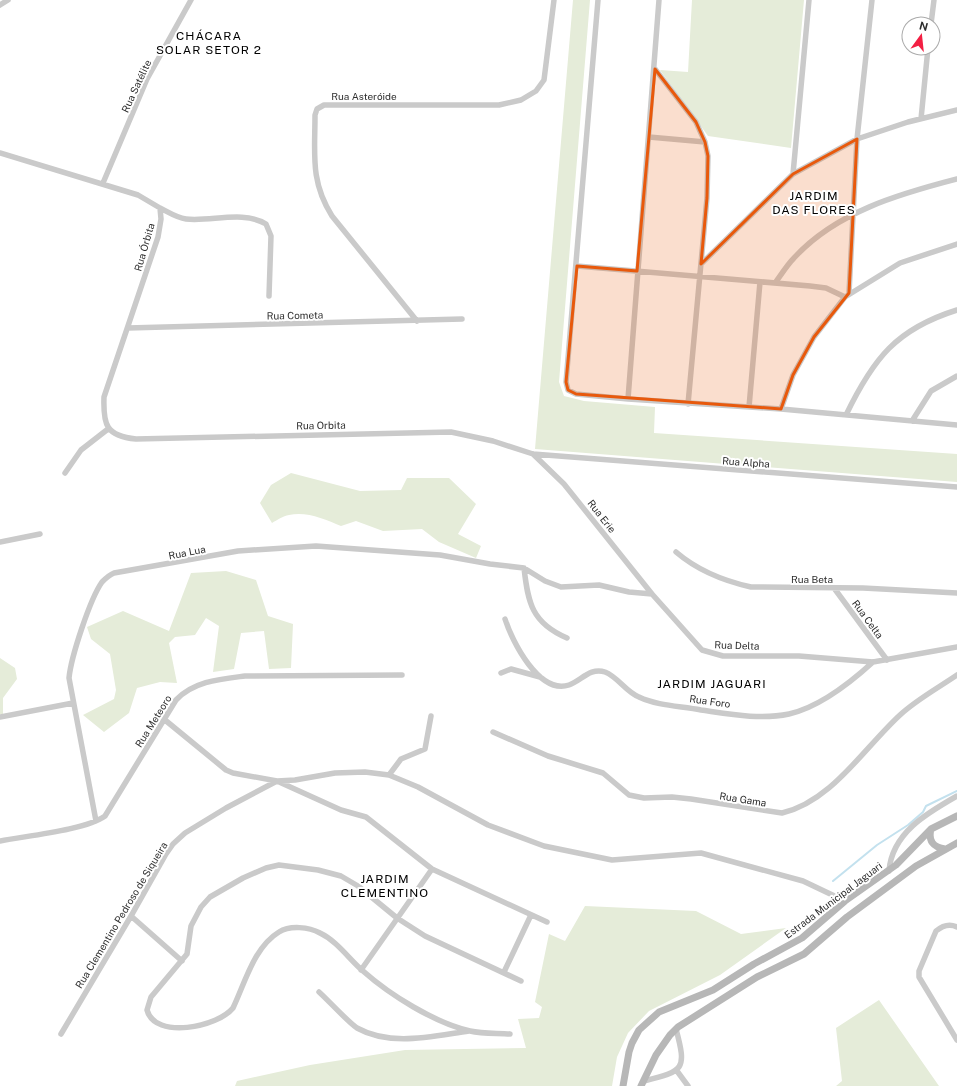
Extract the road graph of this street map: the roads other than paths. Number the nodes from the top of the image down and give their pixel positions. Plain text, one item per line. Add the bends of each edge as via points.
1 (8, 0) edge
2 (191, 0) edge
3 (554, 0) edge
4 (598, 0) edge
5 (659, 0) edge
6 (809, 0) edge
7 (872, 0) edge
8 (934, 0) edge
9 (0, 5) edge
10 (932, 16) edge
11 (927, 56) edge
12 (655, 70) junction
13 (957, 110) edge
14 (921, 119) junction
15 (649, 137) junction
16 (857, 139) junction
17 (705, 142) junction
18 (0, 153) edge
19 (793, 174) junction
20 (957, 179) edge
21 (103, 184) junction
22 (160, 208) junction
23 (854, 215) junction
24 (957, 244) edge
25 (701, 264) junction
26 (577, 266) junction
27 (637, 271) junction
28 (700, 276) junction
29 (760, 282) junction
30 (775, 282) junction
31 (847, 295) junction
32 (269, 296) dead end
33 (957, 310) edge
34 (462, 319) dead end
35 (417, 321) junction
36 (128, 328) junction
37 (957, 376) edge
38 (628, 399) junction
39 (688, 404) junction
40 (749, 407) junction
41 (780, 409) junction
42 (846, 415) junction
43 (912, 421) junction
44 (957, 425) edge
45 (108, 429) junction
46 (533, 454) junction
47 (66, 473) dead end
48 (957, 487) edge
49 (40, 534) dead end
50 (0, 542) edge
51 (676, 552) dead end
52 (524, 568) junction
53 (834, 588) junction
54 (957, 593) edge
55 (652, 594) junction
56 (505, 619) dead end
57 (567, 638) dead end
58 (957, 647) edge
59 (887, 660) junction
60 (873, 662) junction
61 (501, 673) dead end
62 (402, 675) dead end
63 (957, 675) edge
64 (542, 678) junction
65 (73, 703) junction
66 (431, 716) dead end
67 (0, 717) edge
68 (164, 720) junction
69 (493, 732) dead end
70 (389, 775) junction
71 (277, 781) junction
72 (957, 796) edge
73 (957, 816) edge
74 (96, 821) junction
75 (931, 829) junction
76 (0, 841) edge
77 (957, 843) edge
78 (944, 850) junction
79 (432, 869) junction
80 (889, 871) junction
81 (845, 901) junction
82 (531, 915) junction
83 (131, 916) junction
84 (397, 918) junction
85 (547, 922) dead end
86 (957, 927) edge
87 (802, 938) junction
88 (811, 949) junction
89 (182, 960) junction
90 (361, 970) junction
91 (504, 972) junction
92 (521, 981) dead end
93 (319, 992) dead end
94 (676, 1029) junction
95 (470, 1031) junction
96 (61, 1034) dead end
97 (510, 1034) dead end
98 (957, 1040) edge
99 (629, 1052) junction
100 (677, 1071) junction
101 (642, 1084) edge
102 (623, 1086) edge
103 (628, 1086) edge
104 (688, 1086) edge

1 - 9 street
2 - 21 street, Rua Satélite via 147,79
3 - 35 street, Rua Asteróide via 544,80 536,92 521,100 499,105 324,105 317,110 316,177 324,204
4 - 26 street
5 - 12 street
6 - 19 street
7 - 16 street
8 - 10 street
11 - 14 street
12 - 15 street
12 - 17 street via 696,122
13 - 14 street
14 - 16 street
15 - 17 street
15 - 27 street
16 - 19 street
16 - 23 street
17 - 25 street via 708,156 707,198
18 - 21 street
19 - 25 street
20 - 23 street via 894,196
21 - 22 street via 138,195
22 - 32 street via 185,219 254,219 266,224 271,236
22 - 36 street, Rua Órbita via 158,237
23 - 30 street via 813,241 794,258
23 - 31 street
24 - 31 street via 900,263
25 - 28 street
26 - 27 street
26 - 38 street via 567,387 576,394
27 - 28 street
27 - 38 street
28 - 29 street
28 - 39 street
29 - 30 street
29 - 40 street
30 - 31 street via 826,288
31 - 41 street via 810,343 793,375
33 - 42 street via 924,322 894,342 864,378
34 - 35 street, Rua Cometa
35 - 36 street, Rua Cometa
36 - 45 street, Rua Órbita via 104,397 103,416
37 - 43 street via 931,392
38 - 39 street
39 - 40 street
40 - 41 street
41 - 42 street
42 - 43 street
43 - 44 street
45 - 46 street, Rua Orbita via 122,438 136,439 451,432 493,441
45 - 47 street via 81,450
46 - 48 street, Rua Alpha
46 - 55 street, Rua Erie via 569,490
49 - 50 street
51 - 53 street, Rua Beta via 688,562 735,584 751,587
52 - 55 street via 554,586 569,588 599,585
52 - 57 street via 530,605 547,627
52 - 65 street, Rua Lua via 415,552 316,546 238,551 114,573 102,582 96,592 73,656 69,678
53 - 54 street, Rua Beta
53 - 59 street, Rua Celta
55 - 60 street, Rua Delta via 693,643 710,654 800,656
56 - 64 street, Rua Foro via 510,635 521,653
58 - 59 street, Rua Delta
59 - 60 street, Rua Delta
60 - 64 street, Rua Foro via 847,684 821,700 799,711 772,716 719,712 650,701 638,697 609,674 601,672 589,673 564,686 556,686
61 - 64 street via 511,669
62 - 68 street, Rua Meteoro via 277,675 224,679 189,689 176,700
63 - 69 street, Rua Gama via 899,715 845,773 809,803 782,813 691,799 644,798 630,795 603,772 548,756
65 - 67 street
65 - 74 street, Rua Lua
66 - 70 street via 425,749 401,760
68 - 71 street via 226,770
68 - 74 street, Rua Meteoro via 107,812
70 - 71 street, Rua Clementino Pedroso de Siqueira via 364,772 335,773
70 - 81 street, Rua Clementino Pedroso de Siqueira via 418,787 488,825 544,846 612,860 701,853 803,881
71 - 79 street via 341,810 366,817
71 - 83 street, Rua Clementino Pedroso de Siqueira via 185,833 166,854
72 - 80 street via 916,821 906,832 890,858
73 - 75 main road, Estrada Municipal Jaguari
74 - 76 street
75 - 78 main road via 932,842 936,848
75 - 80 main road, Estrada Municipal Jaguari
77 - 78 main road
78 - 88 main road via 916,866
79 - 82 street
79 - 84 street
80 - 81 main road, Estrada Municipal Jaguari
81 - 87 main road, Estrada Municipal Jaguari
82 - 85 street
82 - 91 street
83 - 89 street
83 - 96 street, Rua Clementino Pedroso de Siqueira
84 - 89 street via 358,886 341,876 279,865 243,878 210,898 194,917 189,946
84 - 90 street
84 - 91 street via 425,936
86 - 98 street via 948,925 936,931 919,971 919,977
87 - 88 main road
87 - 99 main road, Estrada Municipal Jaguari via 713,990 659,1012 639,1030
88 - 94 main road via 757,976
89 - 90 street via 160,985 147,1005 148,1014 160,1025 205,1025 228,1015 261,949 280,931 299,928 321,933
90 - 95 street via 400,1000
91 - 92 street
93 - 95 street via 356,1027 371,1034 392,1038 420,1038
94 - 100 street via 682,1056 681,1066
94 - 101 main road via 656,1055
95 - 97 street
99 - 102 main road, Estrada Municipal Jaguari
99 - 103 main road via 632,1062
100 - 101 street
100 - 104 street

